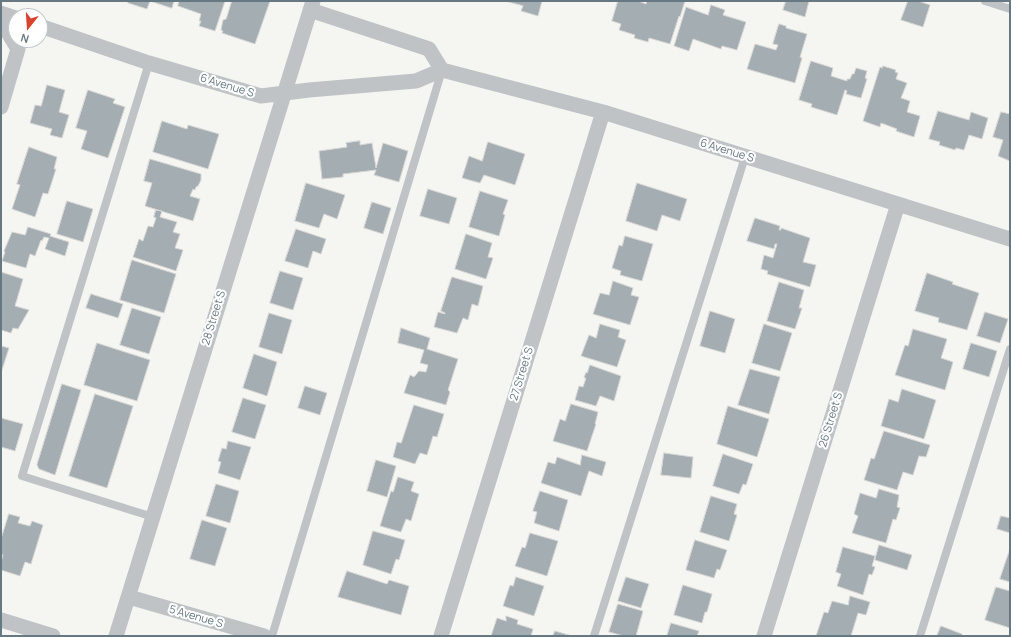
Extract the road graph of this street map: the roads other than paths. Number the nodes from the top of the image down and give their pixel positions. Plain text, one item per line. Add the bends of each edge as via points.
1 (985, 1) edge
2 (311, 6) edge
3 (1010, 8) edge
4 (1, 21) edge
5 (48, 29) edge
6 (149, 63) junction
7 (442, 70) junction
8 (284, 94) junction
9 (1, 107) edge
10 (603, 112) junction
11 (745, 157) junction
12 (898, 204) junction
13 (1010, 239) edge
14 (1010, 349) edge
15 (152, 517) junction
16 (129, 597) junction
17 (1, 620) edge
18 (53, 636) edge
19 (116, 636) edge
20 (264, 636) edge
21 (272, 636) edge
22 (441, 636) edge
23 (594, 636) edge
24 (764, 636) edge
25 (920, 636) edge

1 - 3 lane
2 - 7 street via 429,48
2 - 8 street, 28 Street S
4 - 9 street via 18,49
5 - 6 street, 6 Avenue S
6 - 8 street, 6 Avenue S via 261,96
6 - 15 lane via 22,476
7 - 8 street, 6 Avenue S via 416,81
7 - 10 street, 6 Avenue S
7 - 21 lane
8 - 15 street, 28 Street S
10 - 11 street, 6 Avenue S
10 - 22 street, 27 Street S
11 - 12 street, 6 Avenue S
11 - 23 lane
12 - 13 street, 6 Avenue S
12 - 24 street, 26 Street S
14 - 25 lane
15 - 16 street, 28 Street S
16 - 19 street, 28 Street S
16 - 20 street, 5 Avenue S
17 - 18 street

